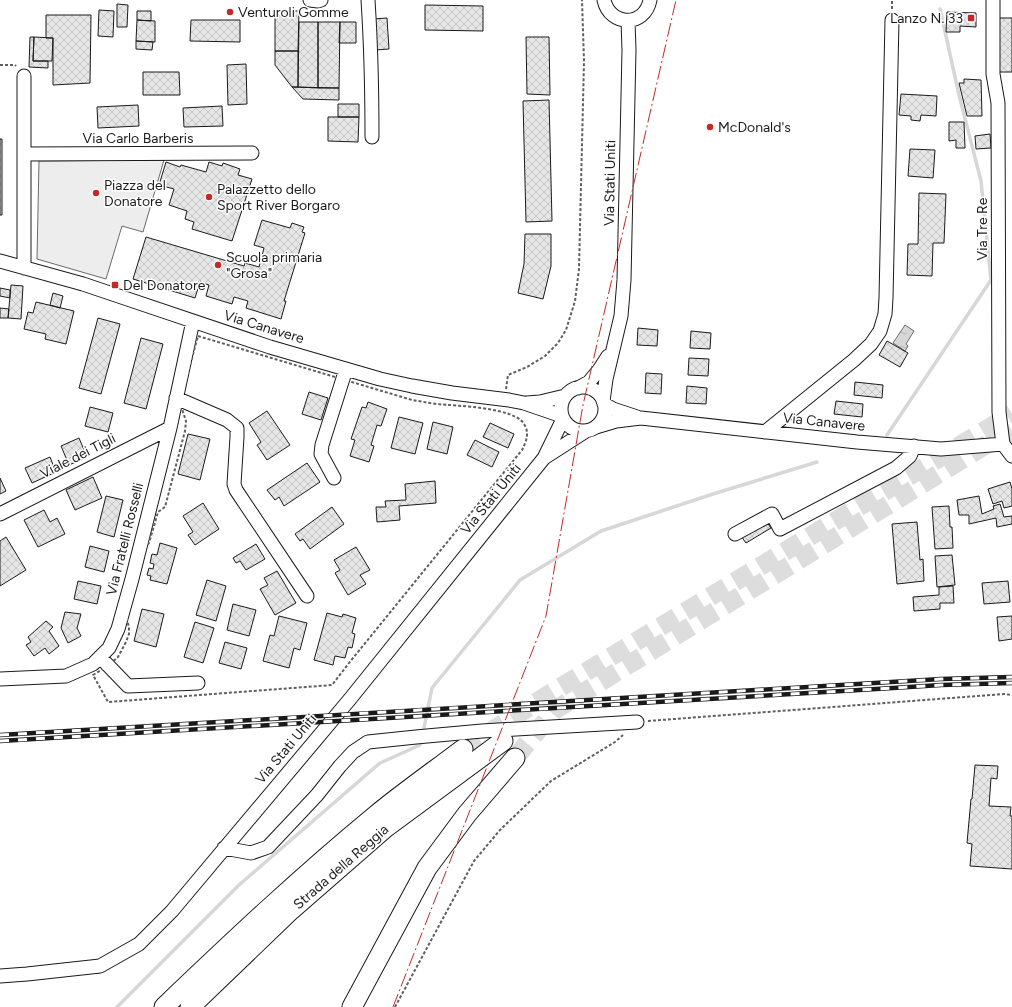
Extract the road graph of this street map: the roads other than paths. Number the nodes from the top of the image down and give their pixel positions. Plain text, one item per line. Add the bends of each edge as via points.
1 (368, 0) edge
2 (604, 0) edge
3 (650, 0) edge
4 (992, 0) edge
5 (892, 20) dead end
6 (628, 21) junction
7 (24, 76) dead end
8 (372, 137) dead end
9 (252, 153) dead end
10 (24, 154) junction
11 (0, 261) edge
12 (24, 268) junction
13 (193, 321) junction
14 (614, 346) junction
15 (344, 374) junction
16 (578, 388) junction
17 (565, 396) junction
18 (179, 400) junction
19 (524, 403) junction
20 (604, 403) junction
21 (562, 417) junction
22 (641, 418) junction
23 (170, 428) junction
24 (591, 429) junction
25 (765, 432) junction
26 (1003, 444) junction
27 (914, 446) junction
28 (1012, 456) edge
29 (544, 458) junction
30 (334, 478) dead end
31 (0, 514) edge
32 (735, 534) dead end
33 (307, 596) dead end
34 (104, 661) junction
35 (0, 679) edge
36 (198, 682) dead end
37 (637, 722) road end
38 (503, 741) tunnel mouth
39 (463, 749) tunnel mouth
40 (515, 758) tunnel mouth
41 (224, 848) junction
42 (224, 949) junction
43 (0, 976) edge
44 (164, 1007) edge
45 (176, 1007) edge
46 (190, 1007) edge
47 (352, 1007) edge

1 - 8 street
2 - 6 street via 610,13 618,19
3 - 6 street via 648,8 640,17
4 - 26 street, Via Tre Re via 993,74 998,103 999,412
5 - 25 street via 885,314 880,331 854,360
6 - 14 street, Via Stati Uniti via 624,280 621,316
7 - 10 street
9 - 10 street, Via Carlo Barberis
10 - 12 street
11 - 12 street, Via Canavere
12 - 13 street, Via Canavere via 83,284
13 - 15 street, Via Canavere
13 - 18 street, Via Fratelli Rosselli
14 - 16 street, Via Stati Uniti via 589,382
14 - 20 street, Via Stati Uniti via 606,379
15 - 19 street, Via Canavere
15 - 30 street via 321,454
16 - 17 street
16 - 20 street via 596,391
17 - 19 street, Via Canavere
17 - 21 street via 561,407
18 - 23 street, Via Fratelli Rosselli
18 - 33 street via 226,420 237,428 234,484 236,490
19 - 21 street, Via Canavere
20 - 22 street, Via Canavere via 613,409
20 - 24 street via 601,422
21 - 24 street via 572,429
21 - 29 street, Via Stati Uniti
22 - 24 street, Via Canavere via 616,420
22 - 25 street, Via Canavere
23 - 31 street, Viale dei Tigli
23 - 34 street, Via Fratelli Rosselli via 118,629
24 - 29 street, Via Stati Uniti
25 - 27 street, Via Canavere
26 - 27 street, Via Canavere via 941,448
26 - 28 street, Via Tre Re
27 - 32 street via 910,456 896,468 780,529 772,514
29 - 41 street, Via Stati Uniti via 350,699
34 - 35 street, Via Fratelli Rosselli via 66,676
34 - 36 street via 128,686
37 - 41 street via 482,731 368,742 352,752 268,848 251,853
38 - 46 highway, Strada della Reggia via 385,828 290,910
39 - 42 highway via 376,814
40 - 47 highway via 467,814 426,868
41 - 43 street, Via Stati Uniti via 172,911 140,944 100,966
42 - 44 highway
42 - 45 highway

